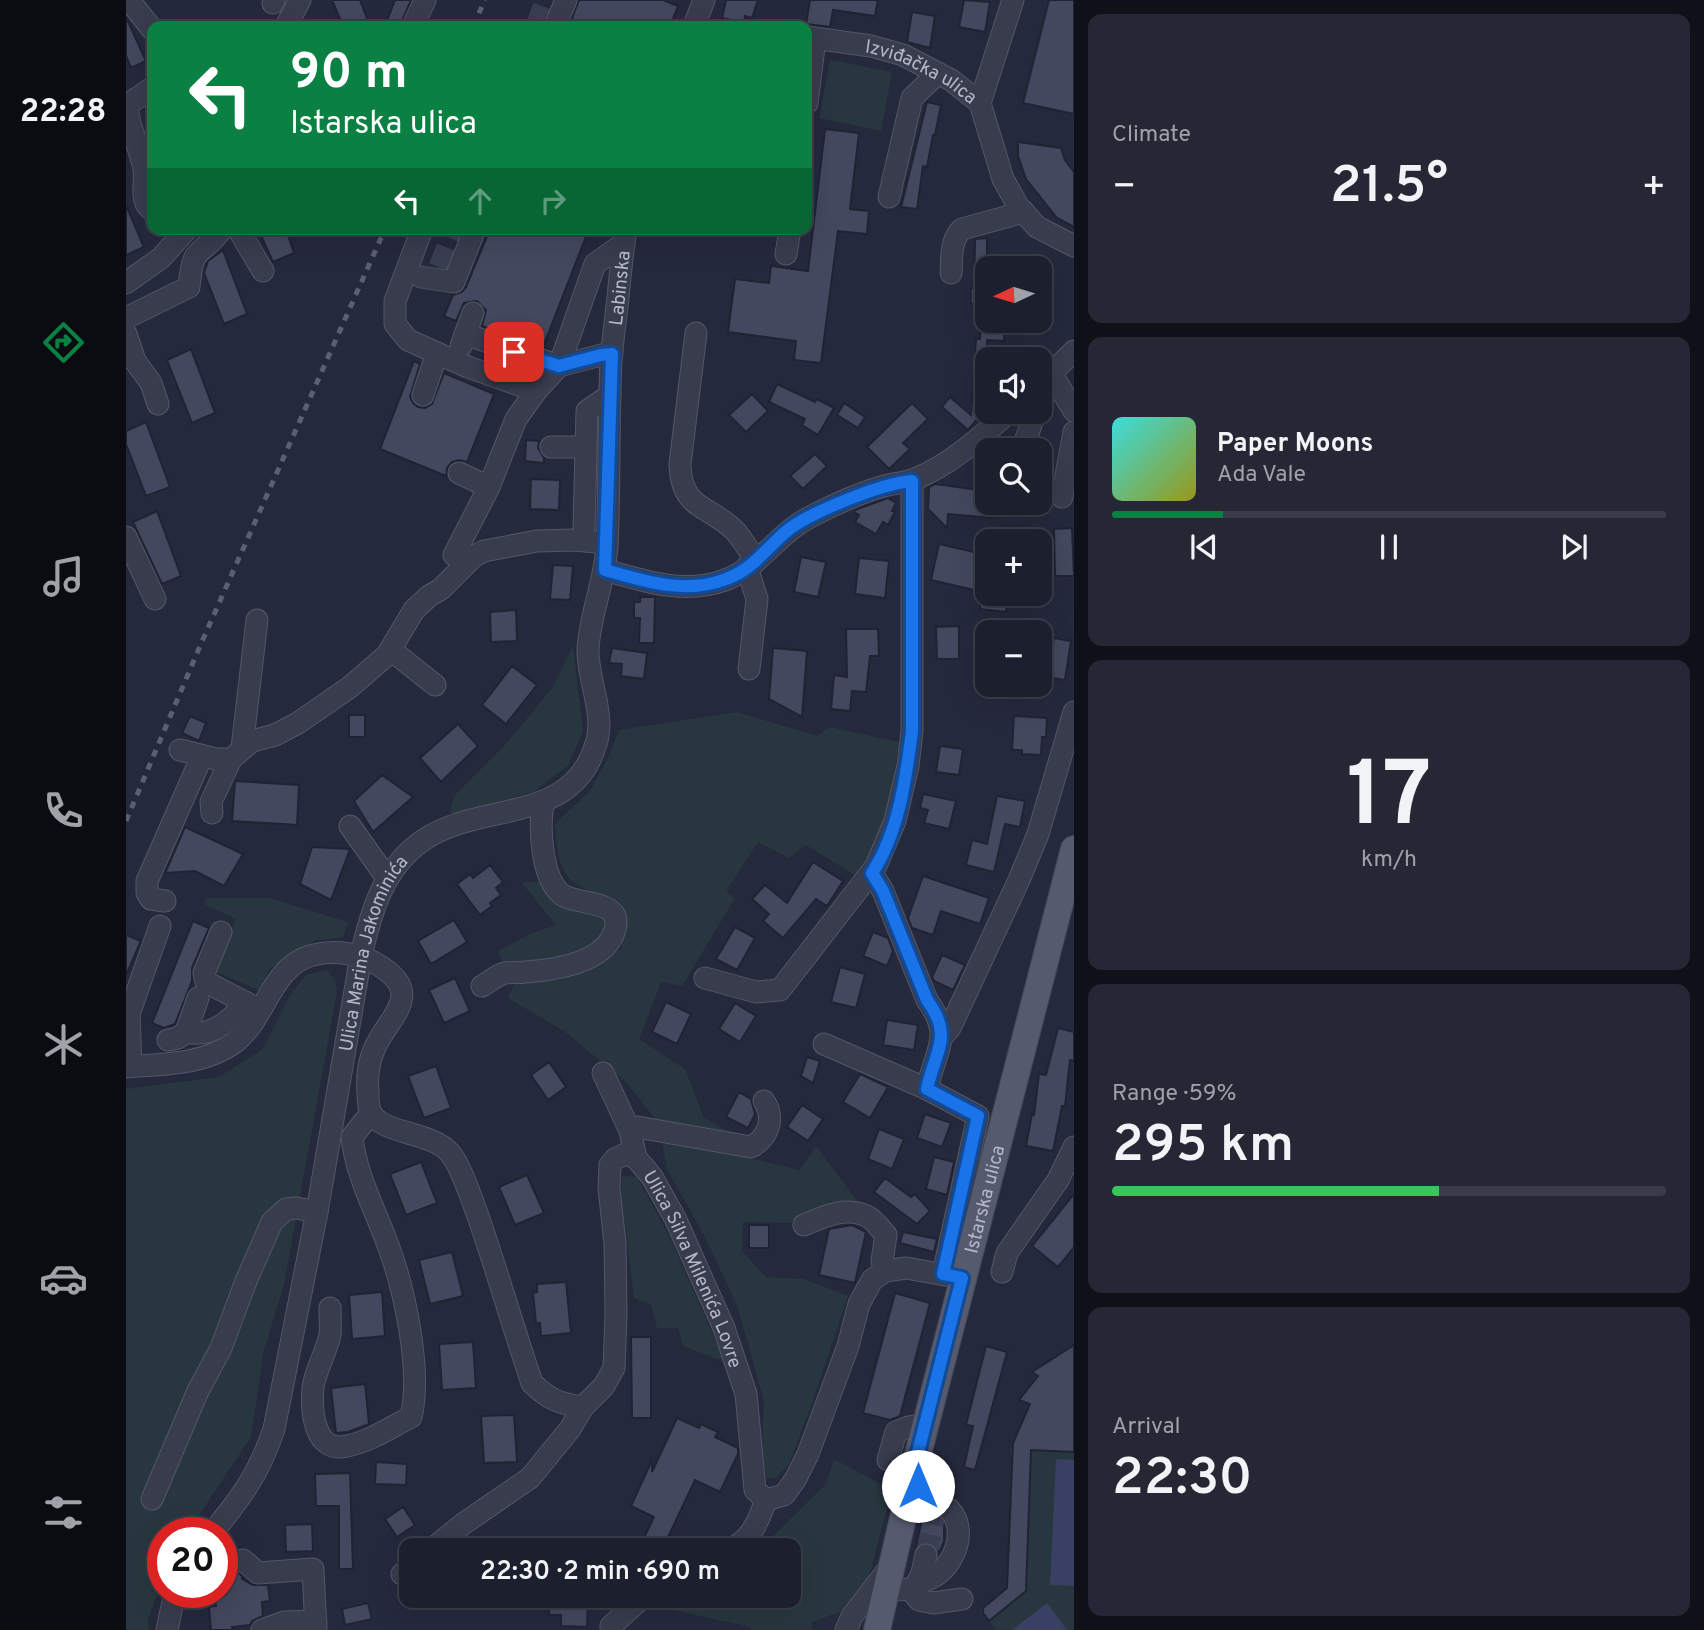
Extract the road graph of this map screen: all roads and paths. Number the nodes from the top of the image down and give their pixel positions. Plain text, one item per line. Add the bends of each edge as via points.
1 (129, 0) edge
2 (300, 0) edge
3 (425, 0) edge
4 (566, 0) edge
5 (705, 0) edge
6 (1013, 0) edge
7 (289, 21) edge
8 (414, 21) edge
9 (557, 21) edge
10 (696, 21) edge
11 (147, 23) edge
12 (812, 38) edge
13 (938, 73) junction
14 (147, 91) edge
15 (980, 103) junction
16 (127, 105) edge
17 (889, 197) dead end
18 (147, 206) edge
19 (1024, 212) junction
20 (182, 235) edge
21 (216, 235) edge
22 (242, 235) edge
23 (420, 235) edge
24 (473, 235) edge
25 (789, 235) edge
26 (625, 236) edge
27 (1074, 246) edge
28 (786, 254) dead end
29 (263, 271) dead end
30 (951, 273) dead end
31 (126, 283) edge
32 (395, 302) junction
33 (473, 313) dead end
34 (126, 318) edge
35 (696, 332) dead end
36 (126, 334) edge
37 (465, 334) junction
38 (1074, 351) edge
39 (612, 354) junction
40 (446, 357) junction
41 (559, 366) junction
42 (1052, 372) edge
43 (1052, 387) edge
44 (536, 391) junction
45 (422, 395) dead end
46 (610, 395) junction
47 (158, 404) dead end
48 (1074, 411) edge
49 (994, 424) edge
50 (1074, 432) edge
51 (551, 447) dead end
52 (585, 447) junction
53 (459, 473) dead end
54 (610, 473) joint
55 (912, 481) junction
56 (489, 487) junction
57 (824, 492) dead end
58 (1062, 498) dead end
59 (810, 517) junction
60 (584, 527) dead end
61 (126, 537) edge
62 (607, 543) junction
63 (454, 555) dead end
64 (752, 564) junction
65 (605, 570) junction
66 (155, 599) dead end
67 (257, 620) dead end
68 (391, 650) junction
69 (749, 669) dead end
70 (435, 685) dead end
71 (1074, 712) edge
72 (180, 750) dead end
73 (237, 754) junction
74 (202, 756) junction
75 (543, 803) junction
76 (212, 813) dead end
77 (350, 826) dead end
78 (1074, 849) edge
79 (872, 873) junction
80 (387, 878) junction
81 (165, 901) dead end
82 (160, 926) dead end
83 (220, 932) dead end
84 (361, 956) junction
85 (705, 978) dead end
86 (482, 986) dead end
87 (198, 998) dead end
88 (253, 1006) junction
89 (943, 1036) junction
90 (824, 1044) dead end
91 (129, 1067) edge
92 (603, 1073) dead end
93 (927, 1089) junction
94 (764, 1101) dead end
95 (371, 1113) junction
96 (630, 1131) junction
97 (1074, 1147) edge
98 (636, 1158) junction
99 (317, 1212) junction
100 (804, 1225) dead end
101 (885, 1271) junction
102 (1003, 1272) dead end
103 (953, 1276) junction
104 (330, 1308) dead end
105 (583, 1406) junction
106 (926, 1424) junction
107 (888, 1460) dead end
108 (912, 1476) junction
109 (152, 1499) dead end
110 (766, 1500) junction
111 (225, 1517) edge
112 (446, 1538) edge
113 (747, 1538) edge
114 (926, 1555) tunnel mouth
115 (243, 1560) dead end
116 (892, 1563) junction
117 (904, 1589) junction
118 (962, 1599) dead end
119 (172, 1608) edge
120 (631, 1608) edge
121 (316, 1625) edge
122 (167, 1630) edge
123 (262, 1630) edge
124 (611, 1630) edge
125 (846, 1630) edge
126 (877, 1630) edge

1 - 11 street
2 - 7 street
3 - 8 street
4 - 9 street
5 - 10 street
6 - 15 street
12 - 13 street, Izviđačka ulica via 871,46 903,55
13 - 15 street, Izviđačka ulica
13 - 17 street via 912,98
14 - 16 street
15 - 19 street, Izviđačka ulica via 1003,179
16 - 18 street via 143,167
19 - 27 street, Izviđačka ulica via 1037,227
19 - 30 street via 962,229 953,245
20 - 31 street via 161,258
21 - 34 street via 192,259 189,287
22 - 29 street
23 - 32 street
24 - 32 street via 454,282 430,272
25 - 28 street
26 - 39 street, Labinska
26 - 41 street via 595,264
32 - 40 street via 395,324 408,340
33 - 37 street
35 - 64 street via 681,482 696,504 737,533
36 - 47 street
37 - 40 street
37 - 41 street
38 - 42 street
39 - 41 street
39 - 46 street, Labinska
40 - 44 street
40 - 45 street
41 - 44 street
43 - 48 street
44 - 56 street via 516,419
46 - 52 street via 587,411
46 - 54 street, Labinska
49 - 55 street via 951,460
50 - 58 street
51 - 52 street
52 - 60 street
53 - 56 street
54 - 62 street, Ulica Marina Jakominića
55 - 59 street via 882,486
55 - 79 street via 912,731 895,821
56 - 63 street
57 - 59 street
59 - 64 street
61 - 66 street
62 - 65 street, Ulica Marina Jakominića
62 - 68 street via 537,541 484,551 414,610
64 - 65 street via 725,580 687,586 641,581
64 - 69 street via 757,599
65 - 75 street, Ulica Marina Jakominića via 588,649 599,722 597,743 583,771 565,791
67 - 73 street
68 - 70 street
68 - 73 street via 350,687 298,723 252,741
71 - 89 street via 1038,834
72 - 74 street
73 - 74 street
73 - 76 street via 211,802
74 - 81 street via 147,881 151,899
75 - 80 street, Ulica Marina Jakominića via 465,820 425,839
75 - 86 street via 541,827 552,883 563,895 603,905 612,912 614,930 601,951 590,957 549,970 503,973
77 - 80 street
78 - 103 main road, Istarska ulica
79 - 85 street via 780,990 756,992
79 - 89 street via 927,1000 938,1014
80 - 84 street, Ulica Marina Jakominića via 370,915
82 - 91 street via 129,1014
83 - 88 street via 204,979
84 - 88 street via 316,954 284,972
84 - 95 street via 391,973 401,997 399,1010 372,1053 368,1079
84 - 99 street, Ulica Marina Jakominića
87 - 88 street via 177,1036 213,1031
88 - 91 street via 253,1024 234,1043 208,1056
89 - 93 street
90 - 93 street
92 - 96 street
93 - 103 street, Istarska ulica via 978,1116
94 - 96 street via 771,1122 761,1141 751,1147 637,1127
95 - 104 street via 352,1137 354,1160 390,1251 406,1307 414,1405 411,1417 366,1440 335,1448 323,1442 313,1406 313,1385 330,1334
95 - 105 street via 387,1126 427,1138 450,1153 469,1192 532,1383 547,1397
96 - 98 street
97 - 102 street, Istarska ulica via 1058,1180 1007,1253
98 - 105 street, Ulica Silva Milenića Lovre via 625,1154 610,1165 614,1368 604,1387
98 - 110 street, Ulica Silva Milenića Lovre via 674,1218 724,1328 746,1394 755,1490
99 - 109 street via 286,1209 272,1222
99 - 111 street, Ulica Marina Jakominića via 274,1429 251,1484
100 - 101 street via 829,1214 855,1212 871,1218 886,1235
101 - 103 street via 906,1268
101 - 110 street via 872,1280 859,1304 848,1346 795,1480 784,1495
103 - 106 main road, Istarska ulica
105 - 112 street via 530,1478
106 - 107 street via 896,1432
106 - 108 main road, Istarska ulica
108 - 116 main road, Istarska ulica
108 - 117 street via 915,1484 926,1490 934,1508 947,1506 957,1519 956,1546 934,1577
110 - 113 street
114 - 117 street via 922,1576
115 - 121 street via 258,1573 313,1569
116 - 117 main road, Istarska ulica
116 - 125 street
117 - 118 street via 933,1603
117 - 126 main road, Istarska ulica
119 - 122 street
120 - 124 street
121 - 123 street via 284,1622

